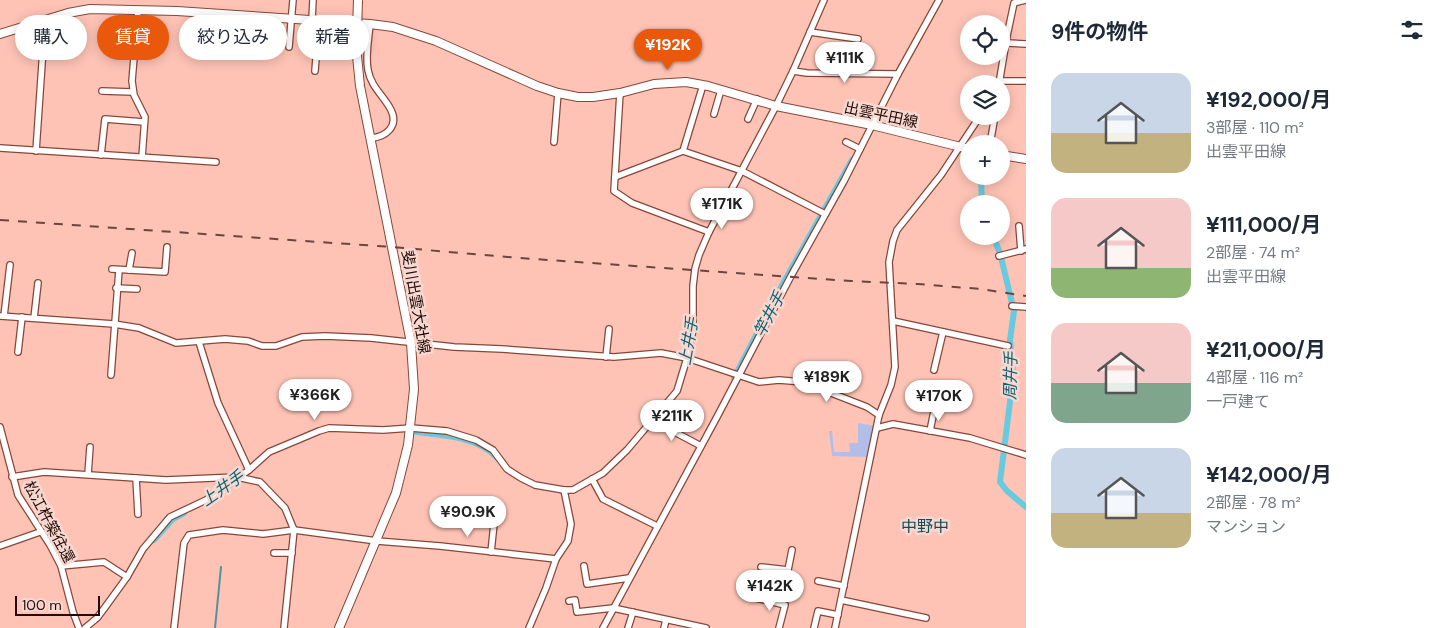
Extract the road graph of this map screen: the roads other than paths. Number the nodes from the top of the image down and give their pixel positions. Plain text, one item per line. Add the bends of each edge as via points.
1 (293, 0) edge
2 (313, 0) edge
3 (358, 0) edge
4 (824, 0) edge
5 (940, 0) edge
6 (1026, 0) edge
7 (1013, 2) edge
8 (138, 10) junction
9 (61, 15) edge
10 (314, 15) edge
11 (291, 18) junction
12 (297, 18) edge
13 (1010, 19) edge
14 (370, 24) joint
15 (15, 29) edge
16 (810, 32) junction
17 (0, 34) edge
18 (858, 39) dead end
19 (1010, 43) edge
20 (1026, 44) edge
21 (289, 47) dead end
22 (42, 60) edge
23 (315, 60) edge
24 (315, 71) dead end
25 (793, 71) junction
26 (898, 74) junction
27 (1026, 82) edge
28 (1010, 83) edge
29 (703, 85) junction
30 (721, 90) junction
31 (102, 91) dead end
32 (133, 92) junction
33 (558, 93) junction
34 (620, 93) junction
35 (756, 99) junction
36 (776, 106) junction
37 (714, 114) dead end
38 (748, 119) dead end
39 (144, 122) junction
40 (872, 125) junction
41 (371, 138) junction
42 (554, 142) dead end
43 (846, 142) dead end
44 (960, 147) edge
45 (0, 148) edge
46 (860, 149) junction
47 (36, 151) junction
48 (683, 151) junction
49 (960, 154) edge
50 (101, 155) junction
51 (1010, 156) edge
52 (142, 157) junction
53 (1026, 159) edge
54 (216, 162) dead end
55 (742, 171) junction
56 (615, 177) junction
57 (825, 214) junction
58 (1019, 226) dead end
59 (709, 232) junction
60 (167, 247) dead end
61 (1024, 250) edge
62 (132, 253) dead end
63 (999, 256) dead end
64 (10, 265) dead end
65 (130, 270) junction
66 (38, 283) dead end
67 (116, 288) junction
68 (137, 289) dead end
69 (1012, 306) dead end
70 (1026, 307) edge
71 (2, 316) edge
72 (22, 317) junction
73 (34, 318) junction
74 (893, 321) junction
75 (114, 324) junction
76 (609, 329) dead end
77 (943, 332) junction
78 (199, 342) junction
79 (411, 343) junction
80 (1008, 346) dead end
81 (18, 352) dead end
82 (606, 357) junction
83 (687, 358) junction
84 (934, 370) dead end
85 (111, 375) dead end
86 (738, 376) junction
87 (939, 386) dead end
88 (879, 415) junction
89 (652, 420) junction
90 (0, 427) edge
91 (411, 428) junction
92 (877, 428) junction
93 (930, 431) junction
94 (701, 446) junction
95 (90, 447) dead end
96 (1026, 455) edge
97 (249, 470) junction
98 (88, 474) junction
99 (12, 477) junction
100 (237, 477) junction
101 (136, 478) junction
102 (592, 479) junction
103 (564, 490) junction
104 (496, 505) dead end
105 (138, 514) dead end
106 (657, 526) junction
107 (294, 530) junction
108 (40, 532) junction
109 (377, 541) junction
110 (0, 546) edge
111 (792, 550) dead end
112 (492, 552) junction
113 (274, 553) dead end
114 (292, 553) junction
115 (556, 559) junction
116 (61, 566) junction
117 (584, 566) dead end
118 (761, 567) dead end
119 (128, 577) junction
120 (630, 578) junction
121 (818, 581) dead end
122 (844, 586) junction
123 (756, 598) dead end
124 (569, 600) dead end
125 (841, 600) junction
126 (613, 608) junction
127 (633, 612) junction
128 (838, 615) junction
129 (926, 618) dead end
130 (666, 620) junction
131 (79, 628) edge
132 (85, 628) edge
133 (174, 628) edge
134 (284, 628) edge
135 (339, 628) edge
136 (529, 628) edge
137 (603, 628) edge
138 (628, 628) edge
139 (664, 628) edge
140 (706, 628) edge
141 (779, 628) edge
142 (814, 628) edge
143 (835, 628) edge

1 - 11 street
2 - 10 street
3 - 41 main road, 斐川出雲大社線, bridge via 357,56
4 - 16 street
5 - 26 street
6 - 7 street
7 - 13 street
8 - 9 main road, 出雲平田線 via 90,9
8 - 11 main road, 出雲平田線
8 - 32 street
11 - 12 main road, 出雲平田線
11 - 21 street
14 - 33 main road, 出雲平田線 via 393,27 436,41
14 - 41 street via 368,68 371,81 390,108 393,122 386,134
15 - 17 main road, 出雲平田線
16 - 18 street
16 - 25 street
19 - 20 street
22 - 47 street
23 - 24 street
25 - 26 street via 807,74
25 - 36 street
26 - 40 street
27 - 28 street
29 - 30 main road, 出雲平田線
29 - 34 main road, 出雲平田線 via 671,82
29 - 48 street
30 - 35 main road, 出雲平田線
30 - 37 street
31 - 32 street
32 - 39 street via 145,117
33 - 34 main road, 出雲平田線 via 593,97
33 - 42 street
34 - 56 street
35 - 36 main road, 出雲平田線
35 - 38 street
36 - 40 main road, 出雲平田線
36 - 55 street
39 - 50 street via 105,119
39 - 52 street
40 - 44 main road, 出雲平田線
40 - 46 street
41 - 79 main road, 斐川出雲大社線
43 - 46 street
45 - 47 street
46 - 57 street
47 - 50 street
48 - 55 street
48 - 56 street
49 - 74 street via 897,230 890,262
50 - 52 street
51 - 53 main road
52 - 54 street
55 - 57 street
55 - 59 street
56 - 59 street via 614,191 632,203
57 - 86 street
58 - 61 street
59 - 83 street via 695,269 693,330
60 - 65 street via 165,272
61 - 63 street
62 - 65 street
64 - 71 street
65 - 67 street via 115,270
66 - 73 street
67 - 68 street
67 - 75 street
69 - 70 street
71 - 72 street
72 - 73 street
72 - 81 street
73 - 75 street
74 - 77 street
74 - 88 street via 894,366 891,385
75 - 78 street via 139,328 176,343
75 - 85 street
76 - 82 street
77 - 80 street
77 - 84 street
78 - 79 street via 225,339 276,346 302,337 325,336
78 - 97 street via 218,403
79 - 82 street
79 - 91 main road, 斐川出雲大社線 via 414,389
82 - 83 street via 661,353
83 - 86 street
83 - 89 street via 677,391
86 - 88 street via 759,382 804,382
86 - 94 street
87 - 93 street
88 - 92 street
89 - 94 street
89 - 102 street via 627,450
90 - 99 street, 松江杵築往還
91 - 97 street via 329,428 269,452
91 - 103 street via 447,431 476,440 493,450 507,469 521,478 535,485
91 - 109 main road, 斐川出雲大社線 via 396,493
92 - 93 street via 893,424
92 - 122 street
93 - 96 street via 970,438
94 - 106 street
95 - 98 street
97 - 100 street
98 - 99 street via 44,472
98 - 101 street
99 - 108 street, 松江杵築往還 via 18,495
100 - 101 street
100 - 107 street via 260,482 285,508
100 - 119 street via 206,500 170,517 143,549
101 - 105 street
102 - 103 street via 573,490
102 - 106 street via 604,499
103 - 115 street via 571,524 568,540
104 - 112 street
106 - 120 street
107 - 109 street
107 - 114 street
107 - 133 street via 262,534 223,530 190,535 184,543
108 - 110 street
108 - 116 street, 松江杵築往還
109 - 112 street
109 - 135 main road, 斐川出雲大社線
111 - 118 street via 788,570
112 - 115 street
113 - 114 street
114 - 134 street
115 - 136 street
116 - 119 street via 104,562
116 - 131 street, 松江杵築往還
117 - 120 street via 587,584
119 - 132 street via 97,618
120 - 126 street
121 - 122 street
122 - 125 street
123 - 141 street via 785,605
124 - 126 street via 575,600 577,612
125 - 128 street
125 - 129 street
126 - 127 street
126 - 137 street
127 - 130 street
127 - 138 street
128 - 142 street via 818,611
128 - 143 street
130 - 139 street
130 - 140 street

